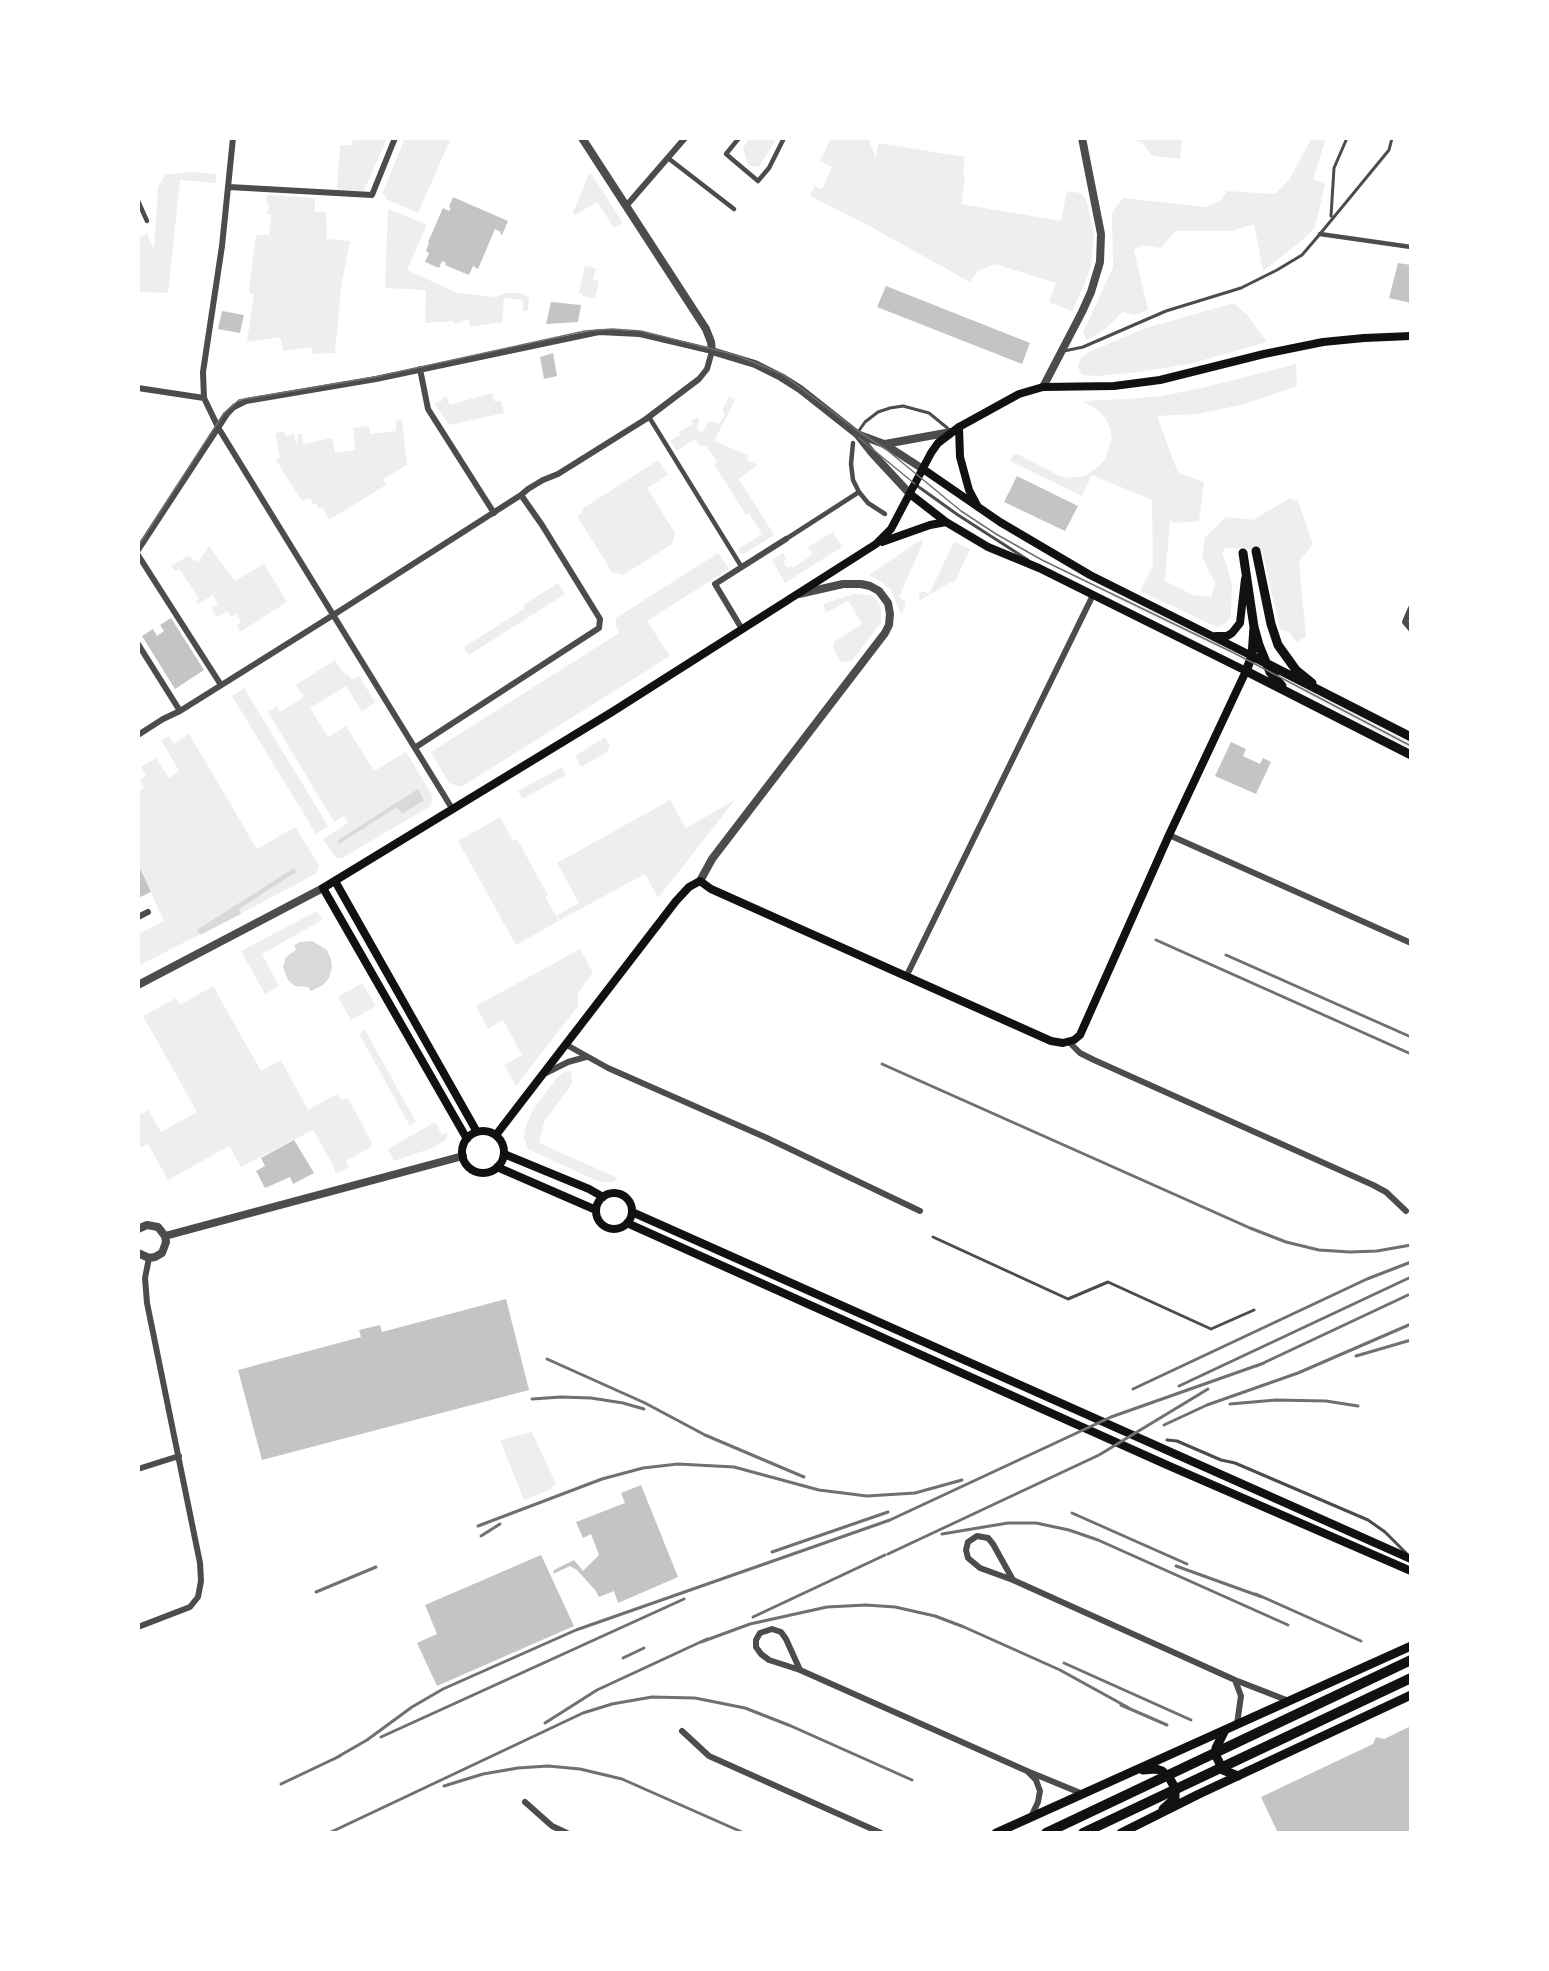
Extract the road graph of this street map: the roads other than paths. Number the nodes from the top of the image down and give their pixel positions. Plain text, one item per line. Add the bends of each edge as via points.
1 (233, 138) edge
2 (395, 138) edge
3 (582, 138) edge
4 (685, 138) edge
5 (739, 138) edge
6 (784, 138) edge
7 (1082, 138) edge
8 (1347, 138) edge
9 (1392, 138) edge
10 (726, 154) junction
11 (668, 158) junction
12 (722, 160) dead end
13 (229, 187) junction
14 (138, 201) edge
15 (627, 205) junction
16 (734, 209) dead end
17 (1331, 218) junction
18 (147, 220) dead end
19 (1320, 234) junction
20 (1411, 248) edge
21 (1411, 336) edge
22 (712, 351) junction
23 (1062, 351) junction
24 (420, 369) junction
25 (1043, 387) junction
26 (138, 388) edge
27 (204, 398) junction
28 (649, 417) junction
29 (218, 427) junction
30 (955, 430) junction
31 (857, 434) junction
32 (853, 443) dead end
33 (884, 444) junction
34 (923, 469) junction
35 (915, 484) junction
36 (859, 492) junction
37 (910, 494) junction
38 (521, 495) junction
39 (980, 510) junction
40 (494, 513) junction
41 (885, 514) dead end
42 (946, 522) junction
43 (786, 539) joint
44 (876, 544) junction
45 (138, 550) edge
46 (1256, 551) dead end
47 (1243, 553) dead end
48 (138, 555) edge
49 (741, 566) junction
50 (1039, 568) junction
51 (1245, 572) junction
52 (798, 594) junction
53 (1093, 595) junction
54 (1411, 608) edge
55 (334, 614) junction
56 (1271, 624) junction
57 (742, 629) junction
58 (1411, 629) edge
59 (1215, 636) junction
60 (138, 644) edge
61 (1253, 660) junction
62 (1265, 663) junction
63 (221, 685) junction
64 (1324, 691) junction
65 (1288, 692) junction
66 (180, 711) junction
67 (138, 735) edge
68 (1411, 738) edge
69 (416, 747) junction
70 (1411, 755) edge
71 (453, 810) junction
72 (1169, 835) junction
73 (335, 881) junction
74 (700, 881) junction
75 (323, 888) junction
76 (148, 912) dead end
77 (138, 917) edge
78 (1411, 943) edge
79 (906, 977) junction
80 (138, 985) edge
81 (1069, 1042) junction
82 (565, 1044) junction
83 (586, 1057) junction
84 (544, 1075) junction
85 (477, 1132) junction
86 (496, 1135) junction
87 (467, 1139) junction
88 (504, 1154) junction
89 (463, 1156) junction
90 (497, 1167) junction
91 (603, 1197) junction
92 (596, 1210) junction
93 (1406, 1211) dead end
94 (632, 1212) junction
95 (920, 1212) dead end
96 (627, 1223) junction
97 (139, 1225) edge
98 (165, 1236) junction
99 (933, 1237) dead end
100 (138, 1253) edge
101 (148, 1258) junction
102 (1254, 1310) dead end
103 (1167, 1440) dead end
104 (178, 1456) junction
105 (138, 1470) edge
106 (1411, 1559) edge
107 (1411, 1571) edge
108 (1013, 1580) junction
109 (138, 1627) edge
110 (1411, 1646) edge
111 (1411, 1660) edge
112 (800, 1670) junction
113 (1411, 1678) edge
114 (1235, 1680) junction
115 (1411, 1695) edge
116 (1289, 1701) junction
117 (1237, 1724) junction
118 (1225, 1730) junction
119 (682, 1731) dead end
120 (1028, 1771) junction
121 (1123, 1776) junction
122 (1238, 1776) junction
123 (1083, 1795) junction
124 (525, 1802) dead end
125 (1030, 1818) junction
126 (1149, 1820) junction
127 (567, 1833) edge
128 (881, 1833) edge
129 (996, 1833) edge
130 (1046, 1833) edge
131 (1083, 1833) edge
132 (1121, 1833) edge

1 - 13 street
2 - 13 street via 372,195
3 - 15 street
4 - 11 street
5 - 10 street
6 - 10 street via 758,181
7 - 23 street via 1101,249 1091,292
8 - 17 lane via 1334,168
9 - 17 lane via 1389,150
10 - 12 street
11 - 15 street
11 - 16 street via 705,182
13 - 27 street via 207,340
14 - 18 street
15 - 22 street via 705,329
17 - 19 lane
19 - 20 street
19 - 23 lane via 1302,255 1241,288 1166,312 1083,347
21 - 25 main road via 1323,342 1160,380
22 - 24 street via 640,334 607,331
22 - 28 street via 707,369 699,379
22 - 31 street via 781,377
23 - 25 street
24 - 29 street via 246,401 230,411
24 - 40 street via 428,408
25 - 30 main road via 1019,394
26 - 27 street
27 - 29 street
28 - 38 street
28 - 49 street
29 - 45 street
29 - 55 street
30 - 31 lane via 929,412 903,406 874,415
30 - 33 street
30 - 34 main road via 934,448
30 - 39 main road via 969,490
31 - 33 street
31 - 37 street
32 - 36 street via 851,470
33 - 34 street
34 - 35 main road
34 - 39 main road
35 - 37 main road
35 - 50 lane
36 - 41 street
36 - 43 street
37 - 42 main road
37 - 44 main road via 887,534
38 - 40 street
38 - 69 street via 600,619 599,628
39 - 59 main road via 1090,575
40 - 55 street
42 - 44 main road
42 - 50 main road via 988,547
43 - 49 street
44 - 52 main road
46 - 56 main road
47 - 51 main road
48 - 63 street
49 - 57 street via 715,584
50 - 53 main road
51 - 59 main road via 1240,623 1227,636
51 - 61 main road via 1254,627
52 - 57 main road
52 - 74 street via 843,584 870,586 888,603 890,620 885,633 712,859
53 - 61 main road
53 - 79 street
54 - 58 street via 1405,622
55 - 63 street
55 - 69 street
56 - 61 main road via 1269,640
56 - 64 main road via 1289,662
57 - 71 main road
59 - 61 main road
60 - 66 street
61 - 62 main road
61 - 65 main road
61 - 72 main road
62 - 64 main road
62 - 65 main road
63 - 66 street
64 - 68 main road
65 - 70 main road
66 - 67 street
69 - 71 street
71 - 73 main road
72 - 78 street
72 - 81 main road via 1086,1024 1080,1035
73 - 75 main road
73 - 85 main road
74 - 79 main road
74 - 82 main road via 676,901
75 - 80 street
75 - 87 main road
76 - 77 street
79 - 81 main road via 1051,1041
81 - 93 street via 1094,1060 1373,1185
82 - 83 street
82 - 84 main road
83 - 84 street
83 - 95 street
84 - 86 main road
85 - 86 main road
85 - 87 main road
86 - 88 main road
87 - 89 main road
88 - 90 main road
88 - 91 main road
89 - 90 main road via 476,1172
89 - 98 street
90 - 92 main road
91 - 92 main road
91 - 94 main road via 612,1193 623,1195
92 - 96 main road via 605,1226 616,1228
94 - 96 main road
94 - 106 main road
96 - 107 main road
97 - 98 street via 158,1227
98 - 101 street via 162,1253
99 - 102 lane via 1068,1299 1108,1282 1211,1329
100 - 101 street
101 - 104 street via 145,1290
103 - 106 lane via 1235,1463 1368,1520
104 - 105 street
104 - 109 street via 200,1563 200,1591 186,1610
108 - 108 street via 987,1538 977,1536 968,1542 966,1554 974,1564
108 - 114 street
110 - 116 main road
111 - 130 highway
112 - 112 street via 781,1632 772,1629 760,1633 756,1644 761,1654
112 - 120 street
113 - 131 highway
114 - 116 street
114 - 117 street via 1241,1696
115 - 122 main road
116 - 117 main road
117 - 118 main road
118 - 121 main road
118 - 122 main road via 1216,1756 1223,1770
119 - 128 street via 709,1756
120 - 123 street
120 - 125 street via 1040,1791
121 - 123 main road
121 - 126 main road via 1156,1769 1170,1779 1175,1798
122 - 126 main road
123 - 125 main road
124 - 127 street via 552,1826
125 - 129 main road
126 - 132 main road

